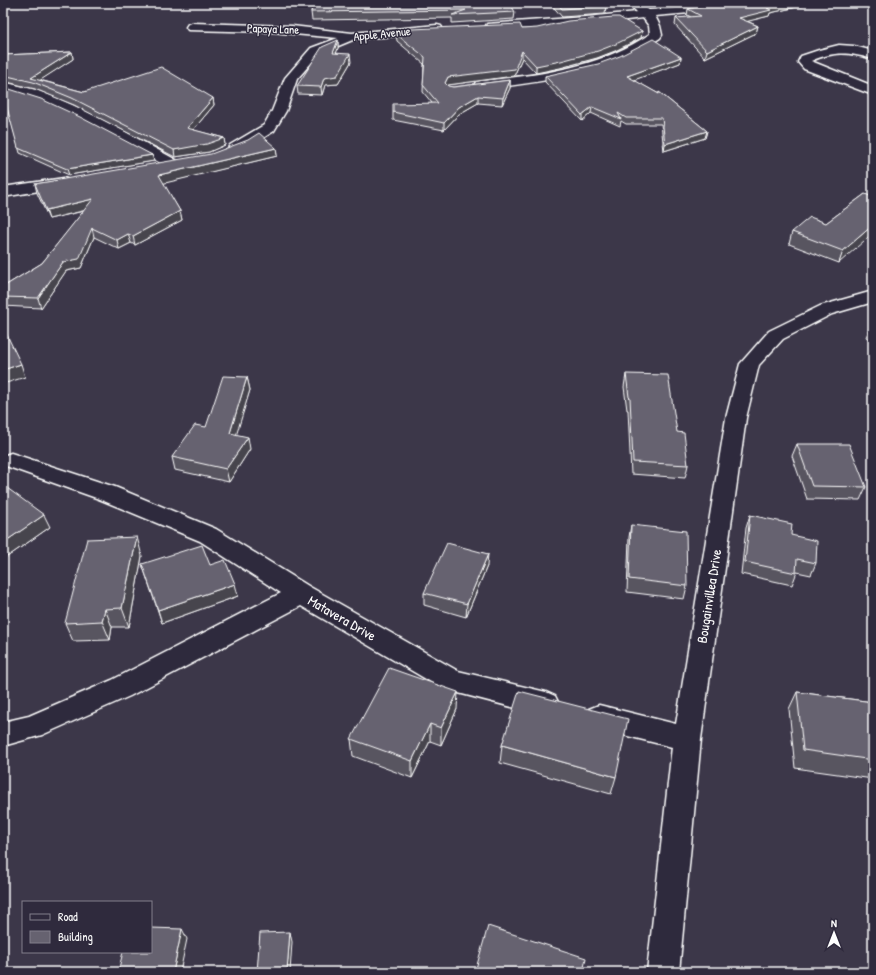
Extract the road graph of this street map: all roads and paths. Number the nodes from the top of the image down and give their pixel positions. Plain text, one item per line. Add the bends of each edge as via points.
1 (633, 3) edge
2 (720, 3) edge
3 (646, 14) junction
4 (192, 27) dead end
5 (476, 27) edge
6 (453, 29) edge
7 (353, 36) junction
8 (873, 55) edge
9 (3, 86) edge
10 (468, 87) edge
11 (873, 91) edge
12 (225, 152) edge
13 (188, 161) edge
14 (173, 164) junction
15 (150, 168) edge
16 (80, 180) edge
17 (3, 192) edge
18 (873, 296) edge
19 (11, 460) dead end
20 (301, 594) junction
21 (3, 734) edge
22 (687, 739) junction
23 (663, 972) edge

1 - 3 street
2 - 3 street via 690,10
3 - 5 street via 586,21
3 - 10 street via 656,27 656,35 644,45 616,58 598,65 560,73
4 - 7 street, Papaya Lane via 312,30
6 - 7 street, Apple Avenue
7 - 12 street, Apple Avenue via 315,52 291,78 279,111 269,128 244,144
8 - 11 street via 855,49 838,48 829,49 805,59 804,62 808,66
9 - 14 street via 32,93 59,105
13 - 14 street
14 - 15 street
16 - 17 street
18 - 22 street, Bougainvillea Drive via 826,310 776,334 750,364 736,418
19 - 20 street, Matavera Drive via 107,493 208,535
20 - 21 street via 120,688 32,727
20 - 22 street, Matavera Drive via 452,680
22 - 23 street, Bougainvillea Drive

